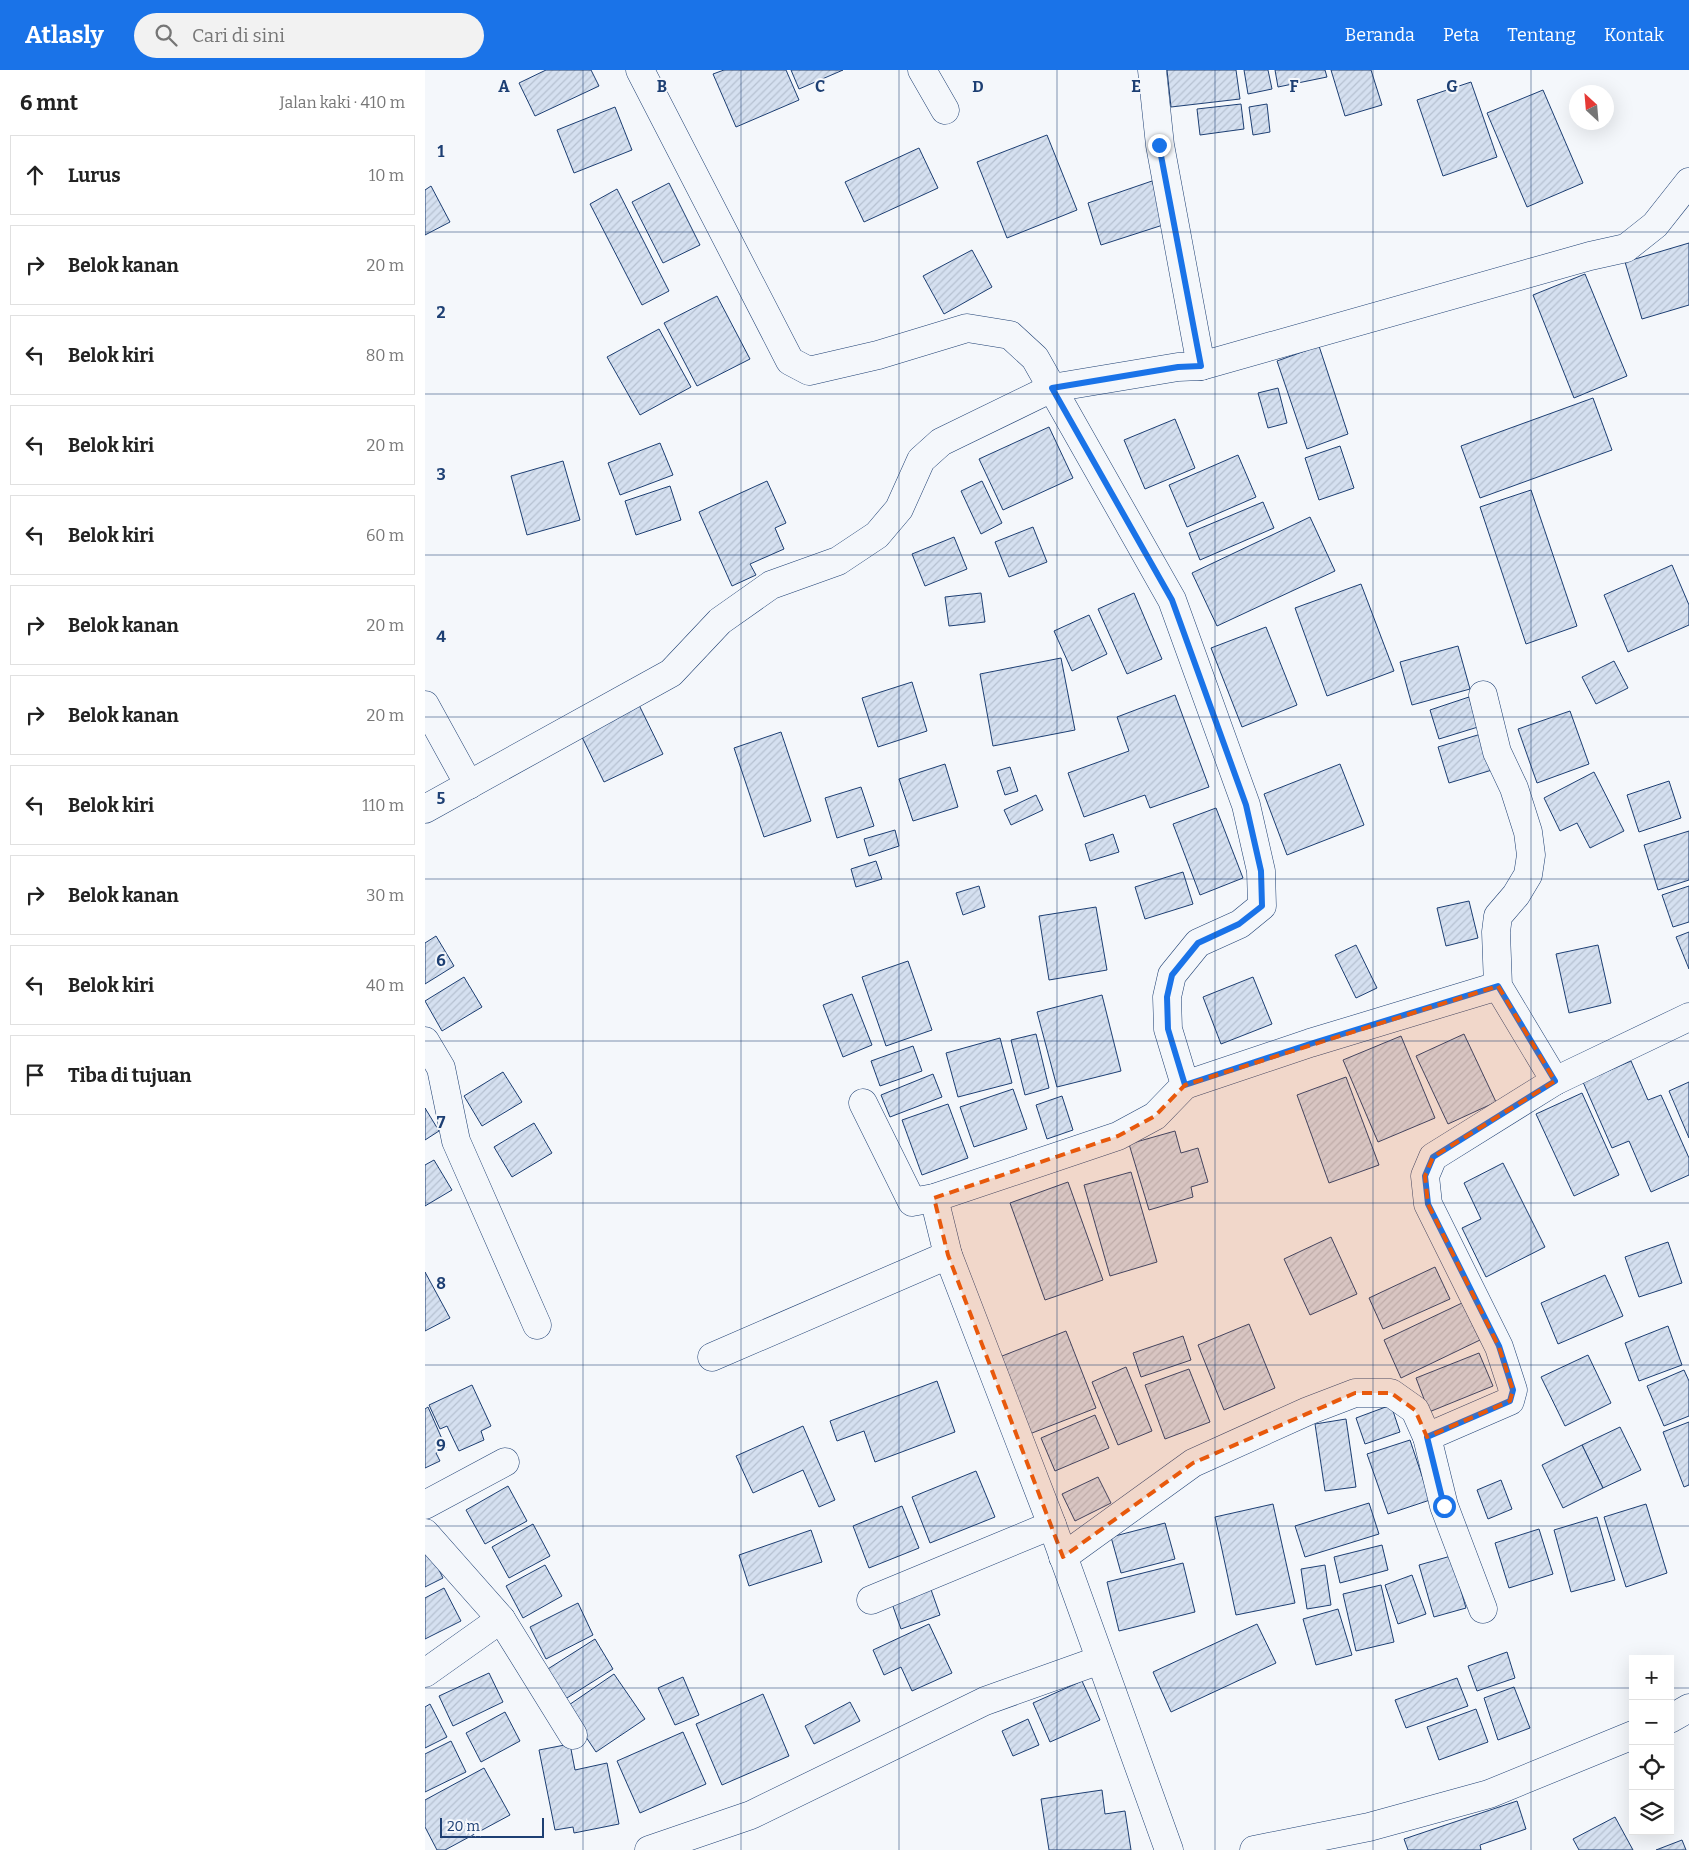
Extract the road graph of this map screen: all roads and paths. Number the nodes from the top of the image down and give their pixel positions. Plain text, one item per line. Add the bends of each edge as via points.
1 (640, 70) edge
2 (922, 70) edge
3 (1152, 70) edge
4 (945, 110) dead end
5 (1689, 182) edge
6 (1201, 366) junction
7 (1052, 388) junction
8 (1483, 694) dead end
9 (425, 705) edge
10 (469, 785) junction
11 (425, 809) edge
12 (1498, 986) junction
13 (1689, 1018) edge
14 (425, 1041) edge
15 (1555, 1081) junction
16 (1185, 1085) junction
17 (863, 1103) dead end
18 (934, 1198) junction
19 (948, 1255) junction
20 (537, 1324) dead end
21 (712, 1357) dead end
22 (1427, 1437) junction
23 (505, 1462) dead end
24 (425, 1505) edge
25 (1052, 1525) junction
26 (425, 1533) edge
27 (1063, 1557) junction
28 (871, 1600) dead end
29 (1483, 1609) dead end
30 (501, 1619) junction
31 (1100, 1660) junction
32 (425, 1673) edge
33 (1689, 1708) edge
34 (1674, 1717) edge
35 (573, 1735) dead end
36 (1629, 1737) edge
37 (1372, 1838) edge
38 (1166, 1848) edge
39 (649, 1850) edge
40 (1254, 1850) edge

1 - 7 street via 790,360 809,371 967,328 1010,335 1035,358
2 - 4 street
3 - 6 street via 1159,145
5 - 6 street via 1655,225 1625,248
6 - 7 street
7 - 10 street via 941,442 921,460 899,509 877,535 838,561 771,585 720,621 671,673
7 - 16 street via 1172,600 1246,805 1261,871 1262,906 1239,924 1198,943 1172,975 1167,997 1168,1029
8 - 12 street via 1497,752 1514,788 1528,832 1531,855 1528,875 1498,916
9 - 10 street
10 - 11 street
12 - 15 street
12 - 16 street
13 - 15 street
14 - 20 street via 441,1068 456,1141
15 - 22 street via 1433,1157 1425,1176 1428,1204 1499,1346 1513,1390 1510,1401
16 - 18 street via 1155,1116 1118,1136
17 - 18 street via 912,1202
18 - 19 street
19 - 21 street
19 - 25 street
22 - 27 street via 1415,1410 1391,1393 1355,1393 1307,1411 1193,1463
22 - 29 street via 1444,1506
23 - 24 street
25 - 27 street
25 - 28 street
26 - 30 street
27 - 31 street
30 - 32 street
30 - 35 street
31 - 38 street
31 - 39 street via 985,1701 751,1815
33 - 34 street
36 - 37 street
37 - 40 street

